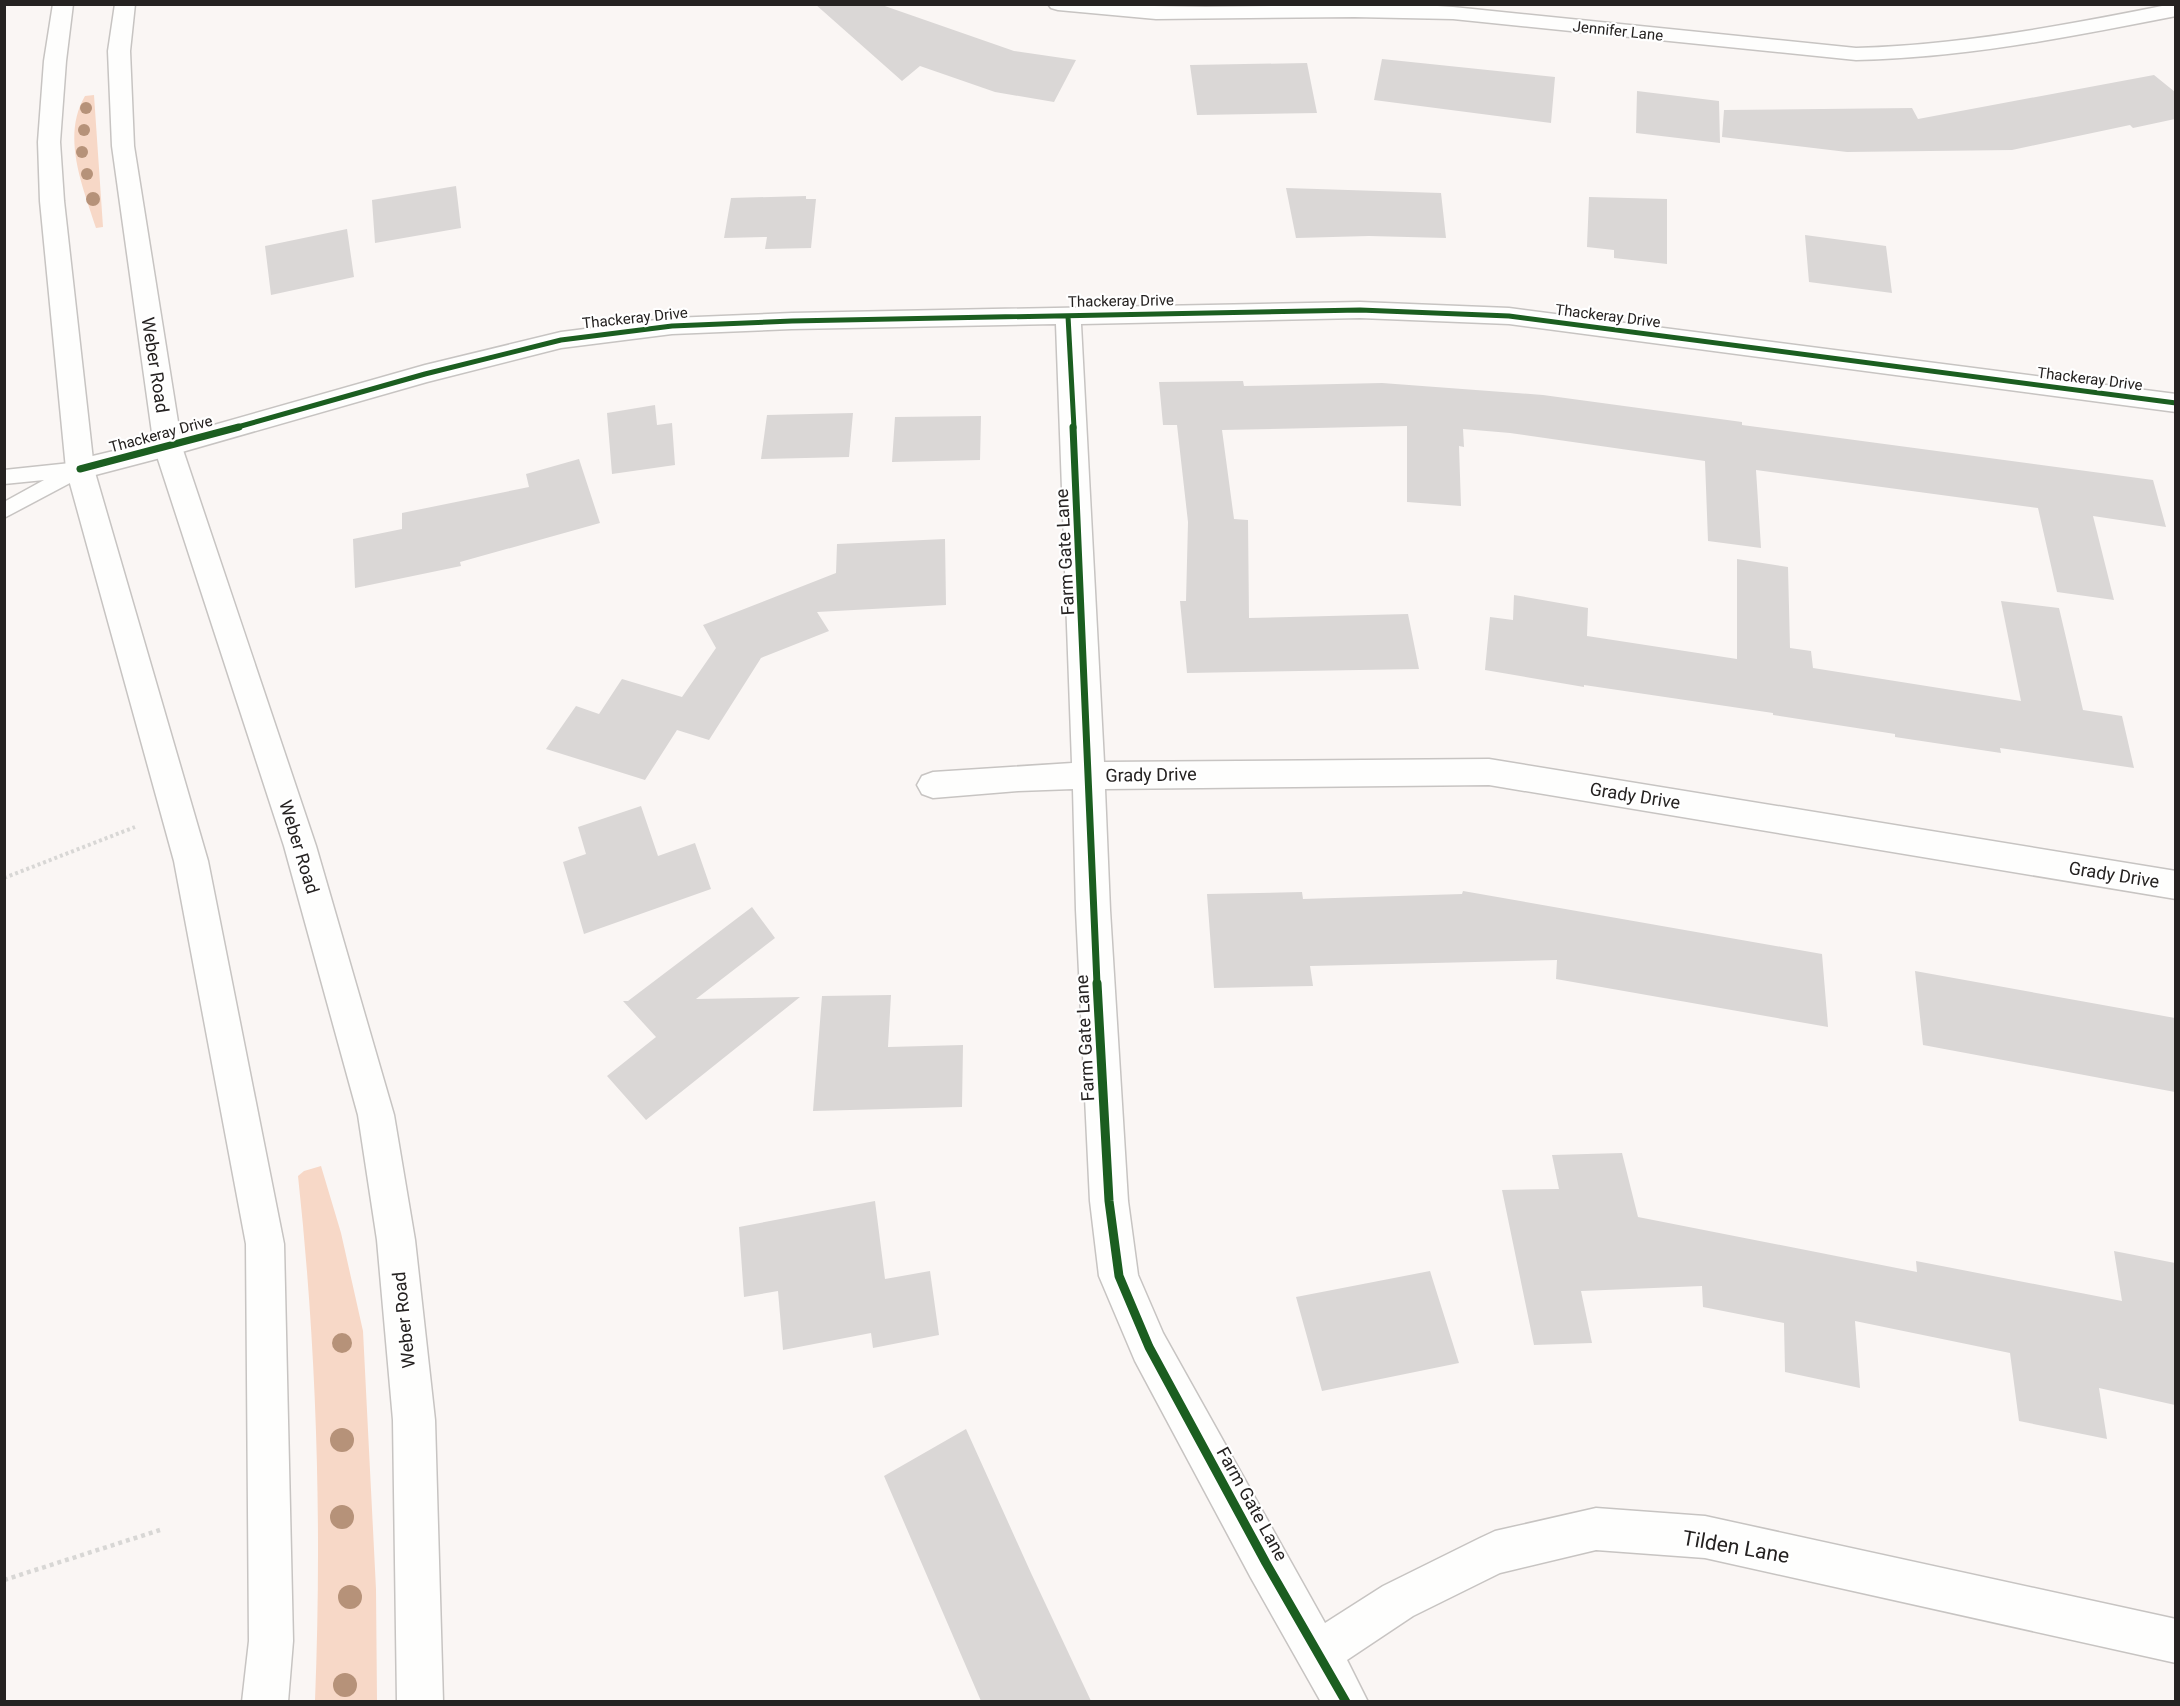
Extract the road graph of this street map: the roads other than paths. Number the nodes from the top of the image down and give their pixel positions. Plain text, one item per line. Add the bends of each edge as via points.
1 (63, 4) edge
2 (125, 4) edge
3 (1058, 4) edge
4 (2112, 4) edge
5 (2175, 10) edge
6 (2131, 19) junction
7 (1068, 316) junction
8 (2175, 404) edge
9 (168, 447) junction
10 (80, 469) junction
11 (4, 477) edge
12 (4, 511) edge
13 (1088, 777) junction
14 (933, 785) dead end
15 (2175, 885) edge
16 (2175, 1641) edge
17 (1318, 1653) junction
18 (266, 1701) edge
19 (420, 1701) edge
20 (1346, 1701) edge

1 - 10 street via 49,142
2 - 9 street, Weber Road via 119,51 123,146
3 - 6 street, Jennifer Lane via 1099,11 1151,13 1452,13 1856,54 1961,48
4 - 6 street
5 - 6 street, Jennifer Lane
7 - 8 street, Thackeray Drive via 1360,310 1509,316
7 - 9 street, Thackeray Drive via 672,326 561,340
7 - 13 street, Farm Gate Lane
9 - 10 street, Thackeray Drive
9 - 19 street, Weber Road via 300,846 376,1115 396,1240 414,1420
10 - 11 lane, Thackeray Drive
10 - 12 lane
10 - 18 street via 191,861 265,1244 271,1641
13 - 14 street, Grady Drive
13 - 15 street, Grady Drive via 1489,772
13 - 17 street, Farm Gate Lane via 1109,1201 1119,1276 1149,1347
16 - 17 street, Tilden Lane via 1705,1538 1596,1529 1495,1553 1398,1601
17 - 20 street, Farm Gate Lane

